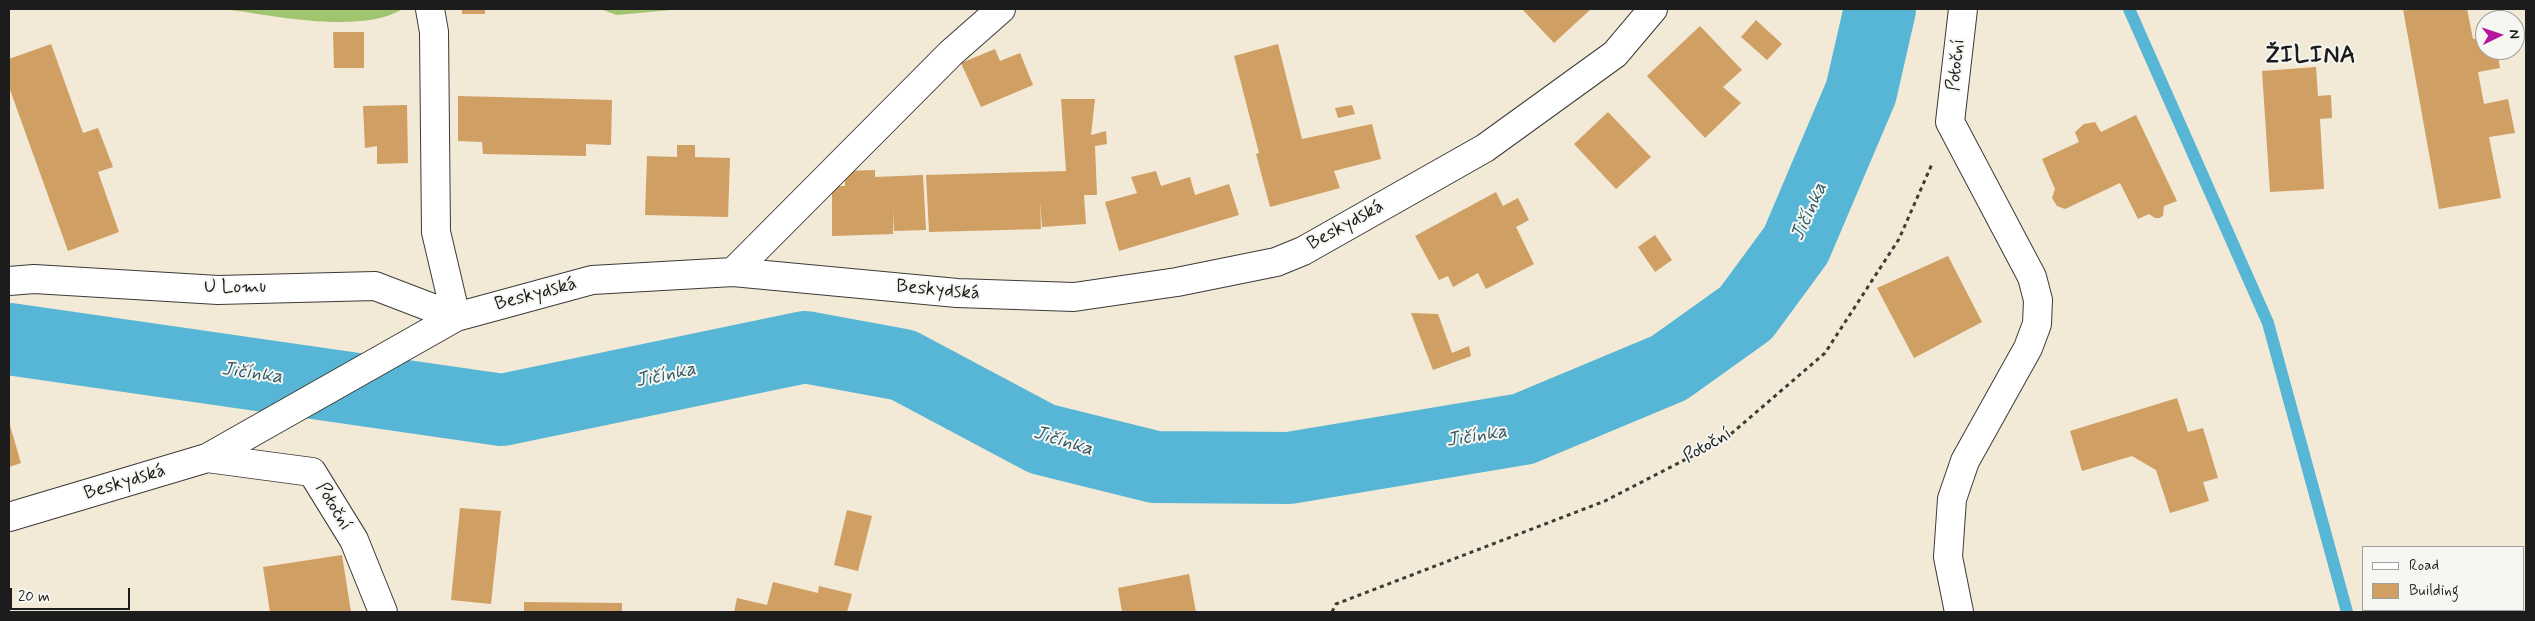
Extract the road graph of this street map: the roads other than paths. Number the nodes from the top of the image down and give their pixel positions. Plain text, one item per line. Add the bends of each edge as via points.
1 (430, 9) edge
2 (1001, 9) edge
3 (1653, 9) edge
4 (1963, 9) edge
5 (733, 272) junction
6 (9, 281) edge
7 (456, 317) junction
8 (207, 458) junction
9 (9, 517) edge
10 (383, 612) edge
11 (1959, 612) edge

1 - 7 street via 434,32 436,232
2 - 5 street via 951,53
3 - 5 street, Beskydská via 1615,54 1485,148 1303,251 1276,262 1177,282 1074,297 957,293
4 - 11 street, Potoční via 1950,122 2032,277 2038,300 2037,324 2028,348 1965,460 1952,499 1948,557
5 - 7 street, Beskydská via 592,280
6 - 7 street, U Lomu via 34,279 218,290 375,286
7 - 8 street, Beskydská
8 - 9 street, Beskydská
8 - 10 street, Potoční via 312,472 354,540

